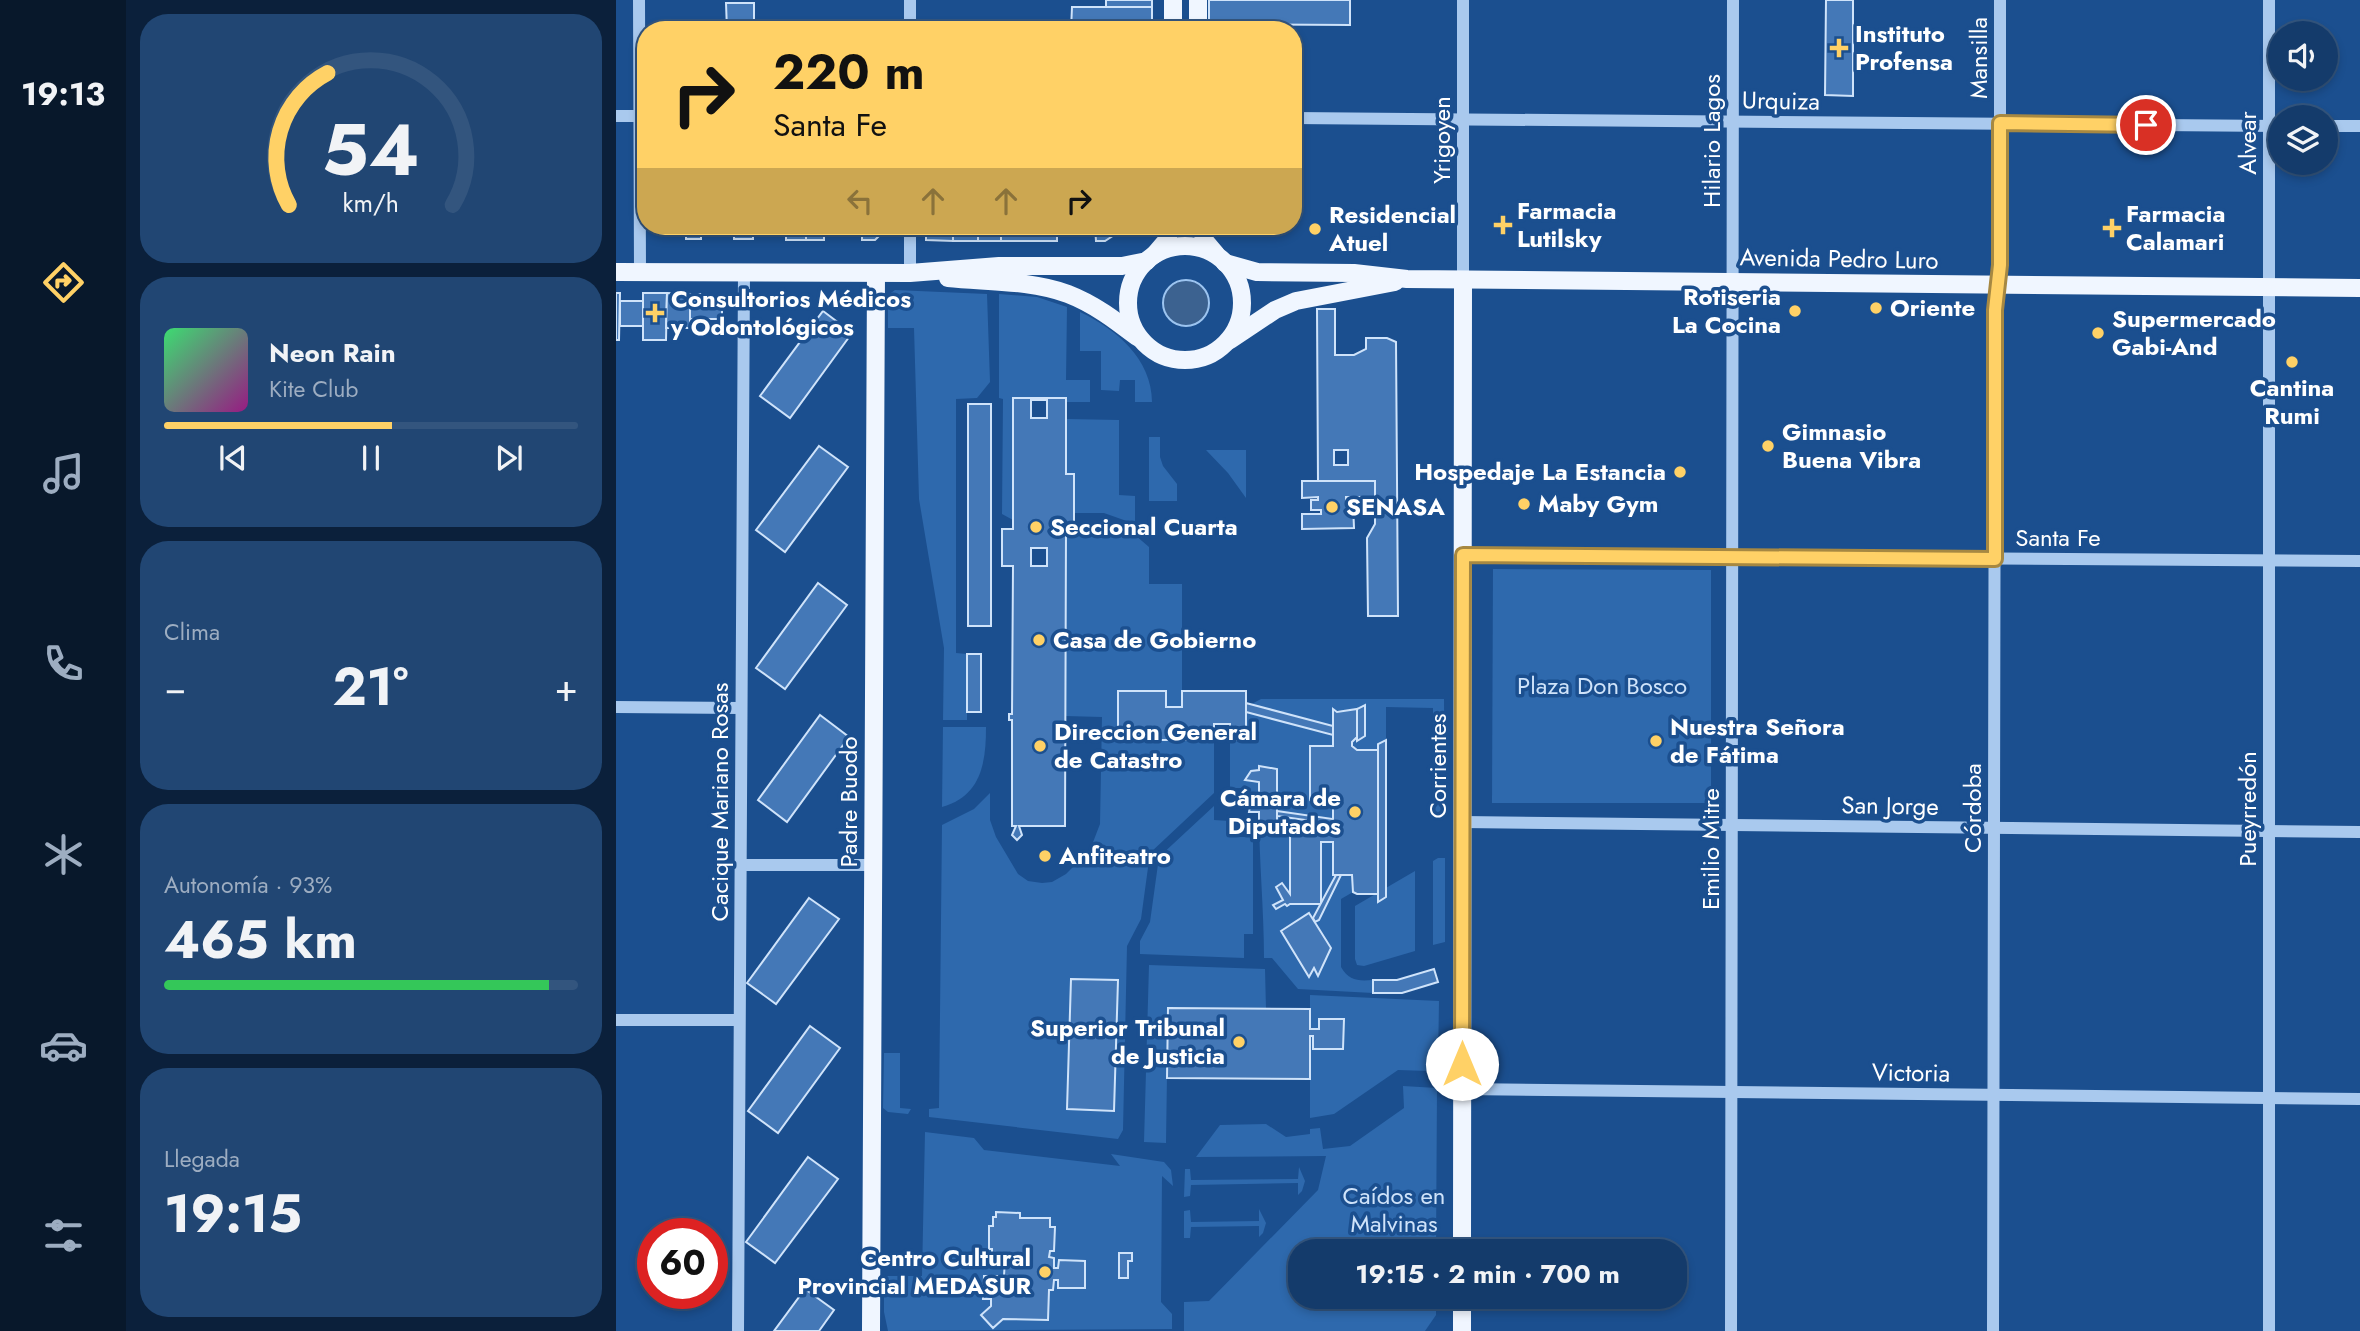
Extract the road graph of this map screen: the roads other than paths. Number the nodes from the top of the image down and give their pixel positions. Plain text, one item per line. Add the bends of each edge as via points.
1 (639, 0) edge
2 (910, 0) edge
3 (1173, 0) edge
4 (1198, 0) edge
5 (1463, 0) edge
6 (1732, 0) edge
7 (2000, 0) edge
8 (2269, 0) edge
9 (640, 21) edge
10 (910, 21) edge
11 (1173, 21) edge
12 (1198, 21) edge
13 (2274, 105) edge
14 (616, 116) edge
15 (637, 116) edge
16 (1302, 118) edge
17 (1463, 119) junction
18 (1732, 121) junction
19 (2000, 123) junction
20 (2268, 126) edge
21 (2338, 126) edge
22 (2360, 126) edge
23 (2273, 175) edge
24 (640, 235) edge
25 (910, 235) edge
26 (1168, 235) edge
27 (1203, 235) edge
28 (1151, 258) junction
29 (1222, 260) junction
30 (616, 272) edge
31 (639, 272) junction
32 (744, 272) junction
33 (876, 273) junction
34 (910, 274) junction
35 (1407, 279) junction
36 (1463, 280) junction
37 (1732, 282) junction
38 (1998, 285) junction
39 (2269, 287) junction
40 (2360, 288) edge
41 (1227, 342) junction
42 (1145, 344) junction
43 (1463, 555) junction
44 (1732, 557) junction
45 (1995, 559) junction
46 (2269, 561) junction
47 (2360, 561) edge
48 (616, 708) edge
49 (741, 708) junction
50 (1462, 822) junction
51 (1732, 825) junction
52 (1994, 828) junction
53 (2269, 831) junction
54 (2360, 832) edge
55 (740, 865) junction
56 (873, 865) junction
57 (616, 1020) edge
58 (739, 1020) junction
59 (1462, 1089) junction
60 (1731, 1092) junction
61 (1994, 1095) junction
62 (2269, 1098) junction
63 (2360, 1099) edge
64 (1462, 1239) edge
65 (1462, 1309) edge
66 (738, 1331) edge
67 (871, 1331) edge
68 (1462, 1331) edge
69 (1731, 1331) edge
70 (1993, 1331) edge
71 (2269, 1331) edge

1 - 9 street
2 - 10 street
3 - 11 main road
4 - 12 main road
5 - 17 street, Yrigoyen
6 - 18 street, Hilario Lagos
7 - 19 street, Mansilla
8 - 13 street, Alvear
14 - 15 street
16 - 17 street, Urquiza
17 - 18 street, Urquiza
17 - 36 street, Yrigoyen
18 - 19 street, Urquiza
18 - 37 street, Hilario Lagos
19 - 20 street, Urquiza
19 - 38 street, Mansilla
21 - 22 street
23 - 39 street, Alvear
24 - 31 street
25 - 34 street
26 - 28 main road
27 - 29 main road
28 - 29 main road via 1172,248 1191,247
28 - 34 main road via 1122,266 999,266
28 - 42 main road via 1135,276 1129,302 1135,329
29 - 35 main road, Avenida Pedro Luro via 1257,272 1354,273
29 - 41 main road via 1237,279 1242,307
30 - 31 main road
31 - 32 main road
32 - 33 main road
32 - 49 street, Cacique Mariano Rosas
33 - 34 main road
33 - 56 main road, Padre Buodo
34 - 42 main road via 1058,291 1099,309
35 - 36 main road, Avenida Pedro Luro
35 - 41 main road, Avenida Pedro Luro via 1300,299
36 - 37 main road, Avenida Pedro Luro
36 - 43 main road, Corrientes
37 - 38 main road, Avenida Pedro Luro
37 - 44 street, Emilio Mitre
38 - 39 main road, Avenida Pedro Luro
38 - 45 street, Córdoba
39 - 40 main road, Avenida Pedro Luro
39 - 46 street, Pueyrredón
41 - 42 main road via 1204,357 1186,360 1168,358
43 - 44 street, Santa Fe
43 - 50 main road, Corrientes
44 - 45 street, Santa Fe
44 - 51 street, Emilio Mitre
45 - 46 street, Santa Fe
45 - 52 street, Córdoba
46 - 47 street, Santa Fe
46 - 53 street, Pueyrredón
48 - 49 street
49 - 55 street, Cacique Mariano Rosas
50 - 51 street, San Jorge
50 - 59 main road, Corrientes
51 - 52 street, San Jorge
51 - 60 street, Emilio Mitre
52 - 53 street, San Jorge
52 - 61 street, Córdoba
53 - 54 street, San Jorge
53 - 62 street, Pueyrredón
55 - 56 street
55 - 58 street, Cacique Mariano Rosas
56 - 67 main road, Padre Buodo
57 - 58 street
58 - 66 street, Cacique Mariano Rosas
59 - 60 street, Victoria
59 - 64 main road, Corrientes
60 - 61 street, Victoria
60 - 69 street, Emilio Mitre
61 - 62 street, Victoria
61 - 70 street, Córdoba
62 - 63 street, Victoria
62 - 71 street, Pueyrredón
65 - 68 main road

